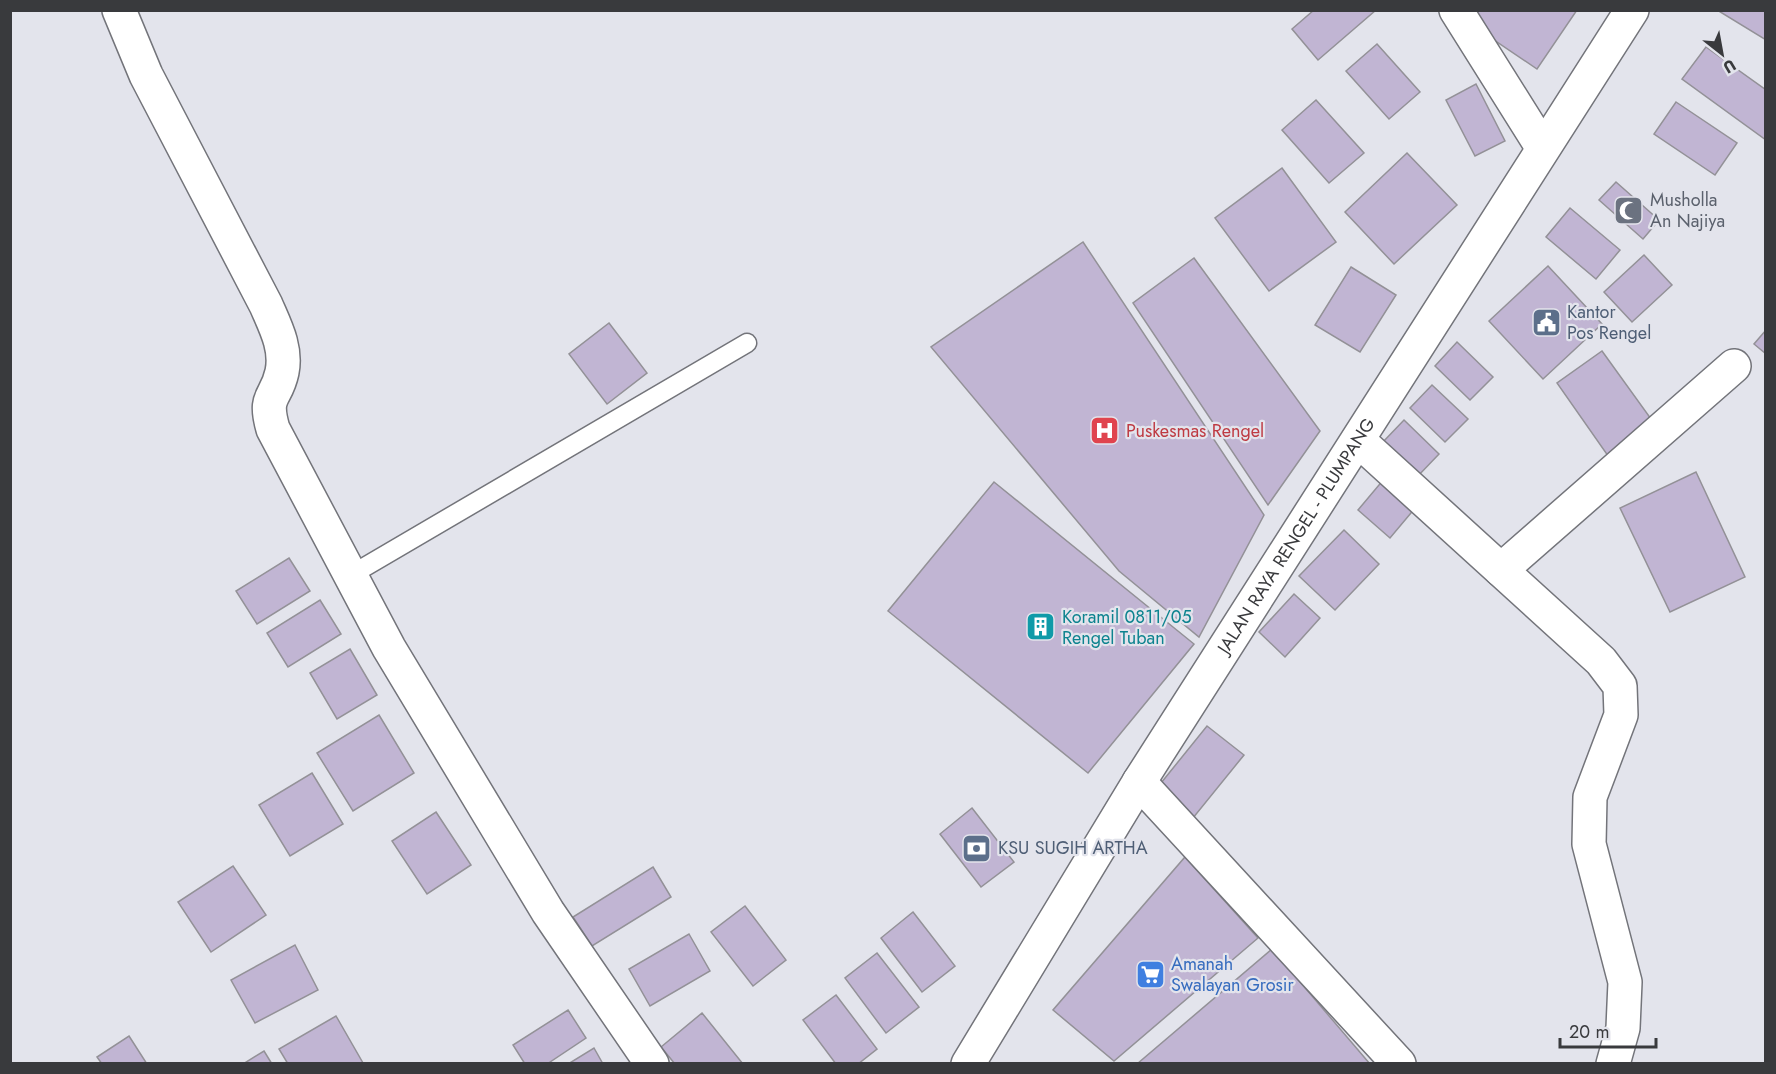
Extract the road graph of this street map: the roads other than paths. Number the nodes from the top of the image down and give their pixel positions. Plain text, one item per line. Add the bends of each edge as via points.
1 (119, 10) edge
2 (1456, 10) edge
3 (1632, 10) edge
4 (1542, 147) junction
5 (747, 343) dead end
6 (1734, 366) dead end
7 (1358, 440) junction
8 (1501, 570) junction
9 (351, 575) junction
10 (1139, 782) junction
11 (652, 1064) edge
12 (968, 1064) edge
13 (1398, 1064) edge
14 (1613, 1064) edge

1 - 9 street via 146,75 281,341 282,374 268,404 273,429
2 - 4 street
3 - 4 street, JALAN RAYA RENGEL - PLUMPANG
4 - 7 street, JALAN RAYA RENGEL - PLUMPANG
5 - 9 lane
6 - 8 street
7 - 8 street
7 - 10 street, JALAN RAYA RENGEL - PLUMPANG
8 - 14 street via 1601,661 1620,686 1621,715 1590,797 1588,821 1589,844 1626,982 1623,1028
9 - 11 street via 389,648 548,912
10 - 12 street, JALAN RAYA RENGEL - PLUMPANG
10 - 13 street

